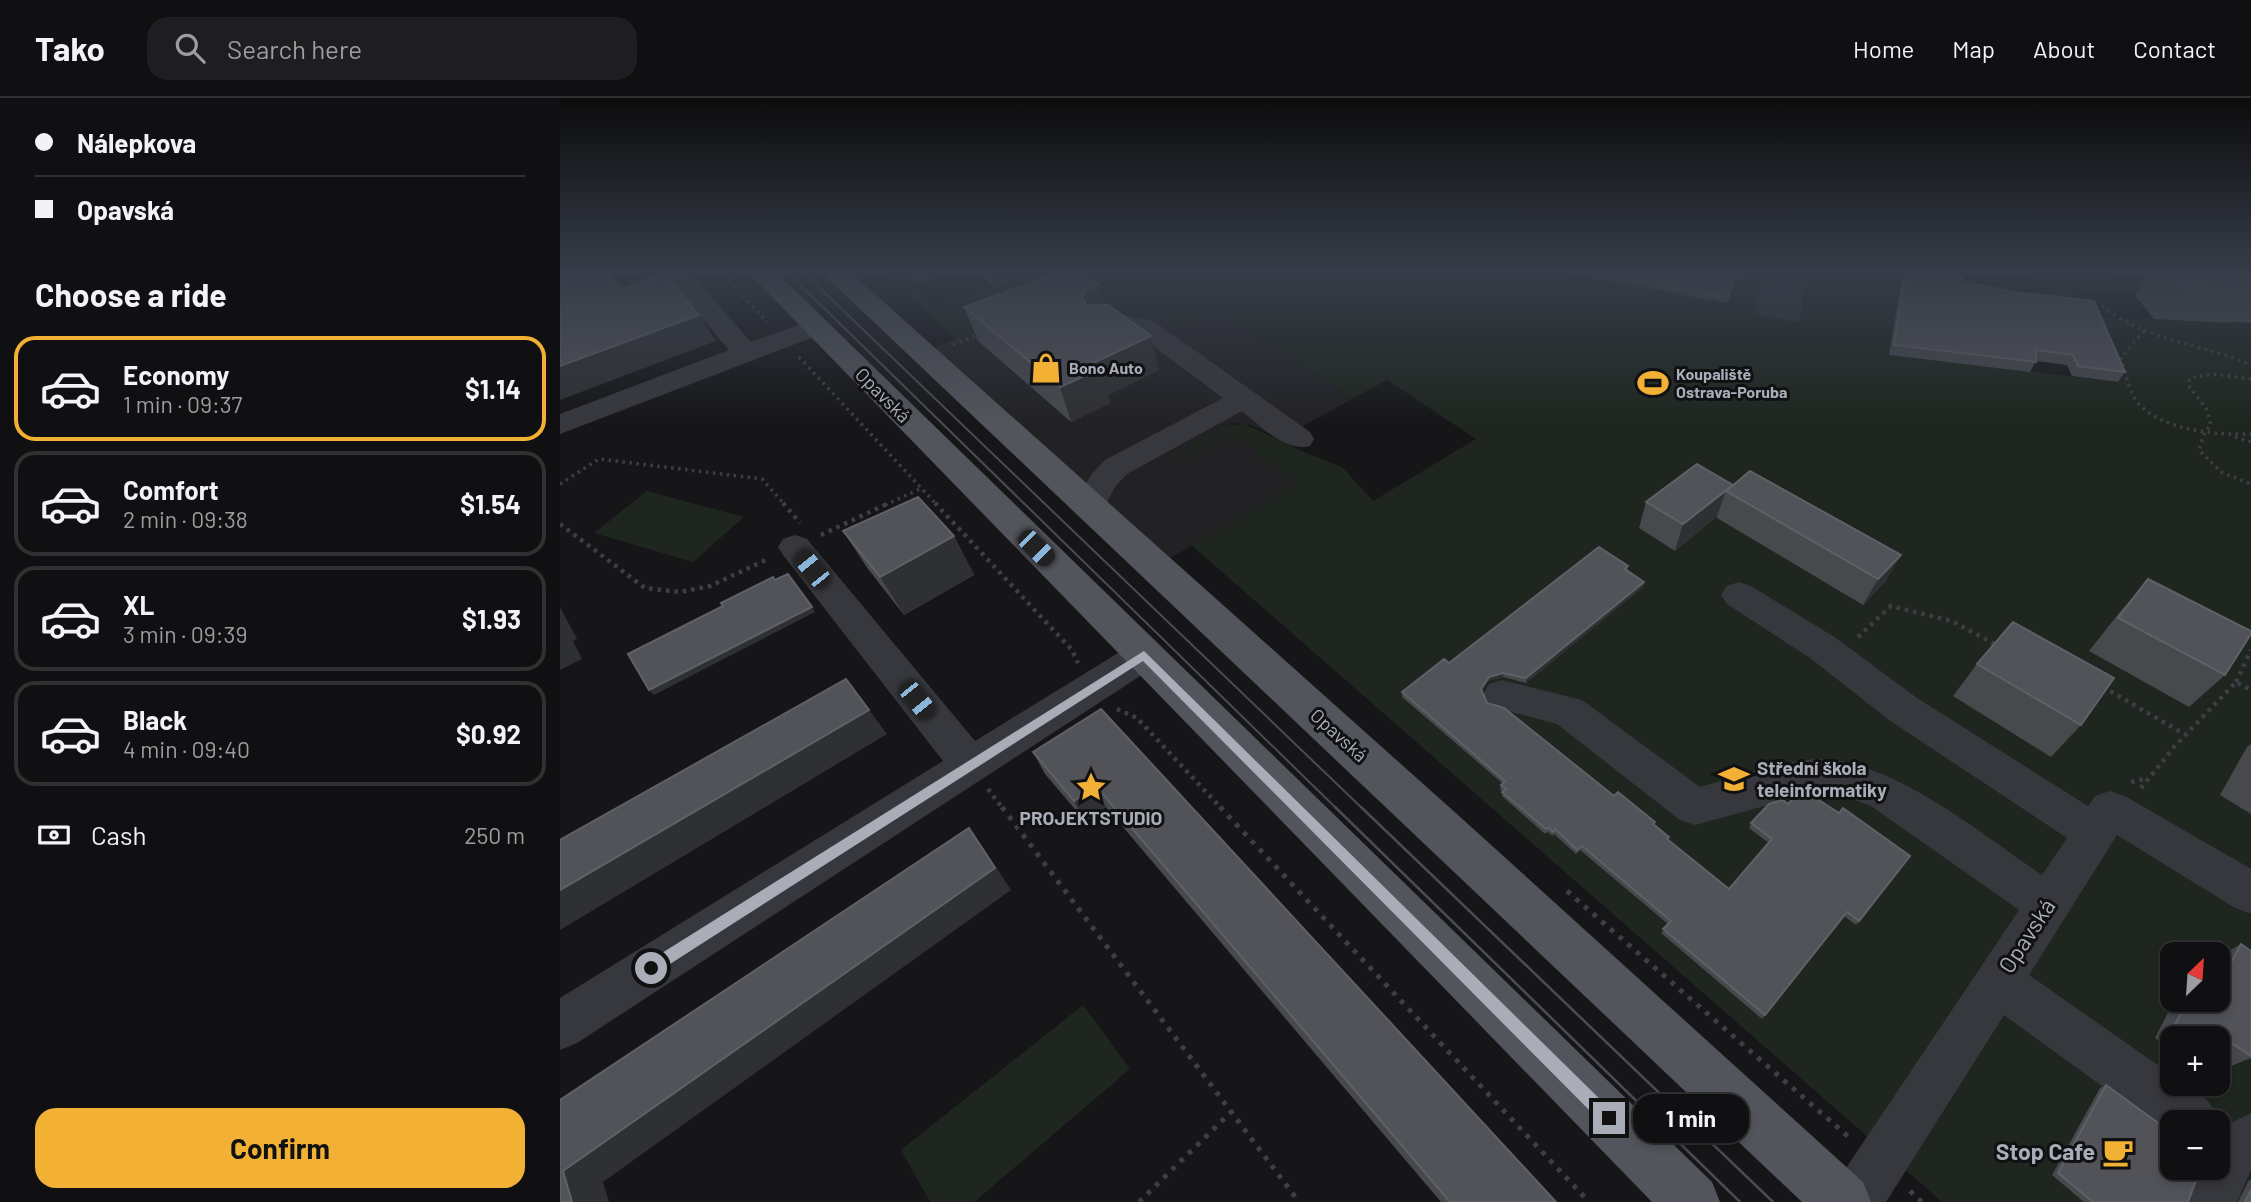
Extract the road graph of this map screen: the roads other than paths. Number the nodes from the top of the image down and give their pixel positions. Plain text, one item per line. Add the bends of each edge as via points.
1 (720, 322) edge
2 (792, 322) edge
3 (888, 322) edge
4 (1107, 331) edge
5 (799, 333) junction
6 (747, 354) junction
7 (1243, 399) junction
8 (560, 425) edge
9 (1299, 439) dead end
10 (1116, 467) junction
11 (1049, 470) junction
12 (1089, 507) junction
13 (804, 542) road end
14 (1739, 595) dead end
15 (1144, 655) junction
16 (1502, 695) dead end
17 (970, 765) junction
18 (2113, 811) junction
19 (2251, 893) edge
20 (2048, 904) junction
21 (1998, 982) junction
22 (560, 1026) edge
23 (2183, 1110) edge
24 (2216, 1180) edge
25 (1692, 1202) edge
26 (1843, 1202) edge
27 (1855, 1202) edge
28 (2209, 1202) edge

1 - 6 street
2 - 5 main road, Opavská
3 - 11 main road, Opavská
4 - 7 street via 1128,324 1146,328
5 - 6 street
5 - 15 main road, Opavská
6 - 8 street
7 - 9 street
7 - 10 street
10 - 11 street
10 - 12 street
11 - 12 main road, Opavská
12 - 26 main road, Opavská
13 - 17 street
14 - 18 street via 1824,648 1903,709
15 - 17 street
15 - 25 main road, Opavská
16 - 20 street via 1568,711 1695,807 1805,776 1843,777 1886,793
17 - 22 street
18 - 19 street
18 - 20 street, Opavská
20 - 21 street, Opavská
21 - 23 street
21 - 27 street, Opavská
24 - 28 street

